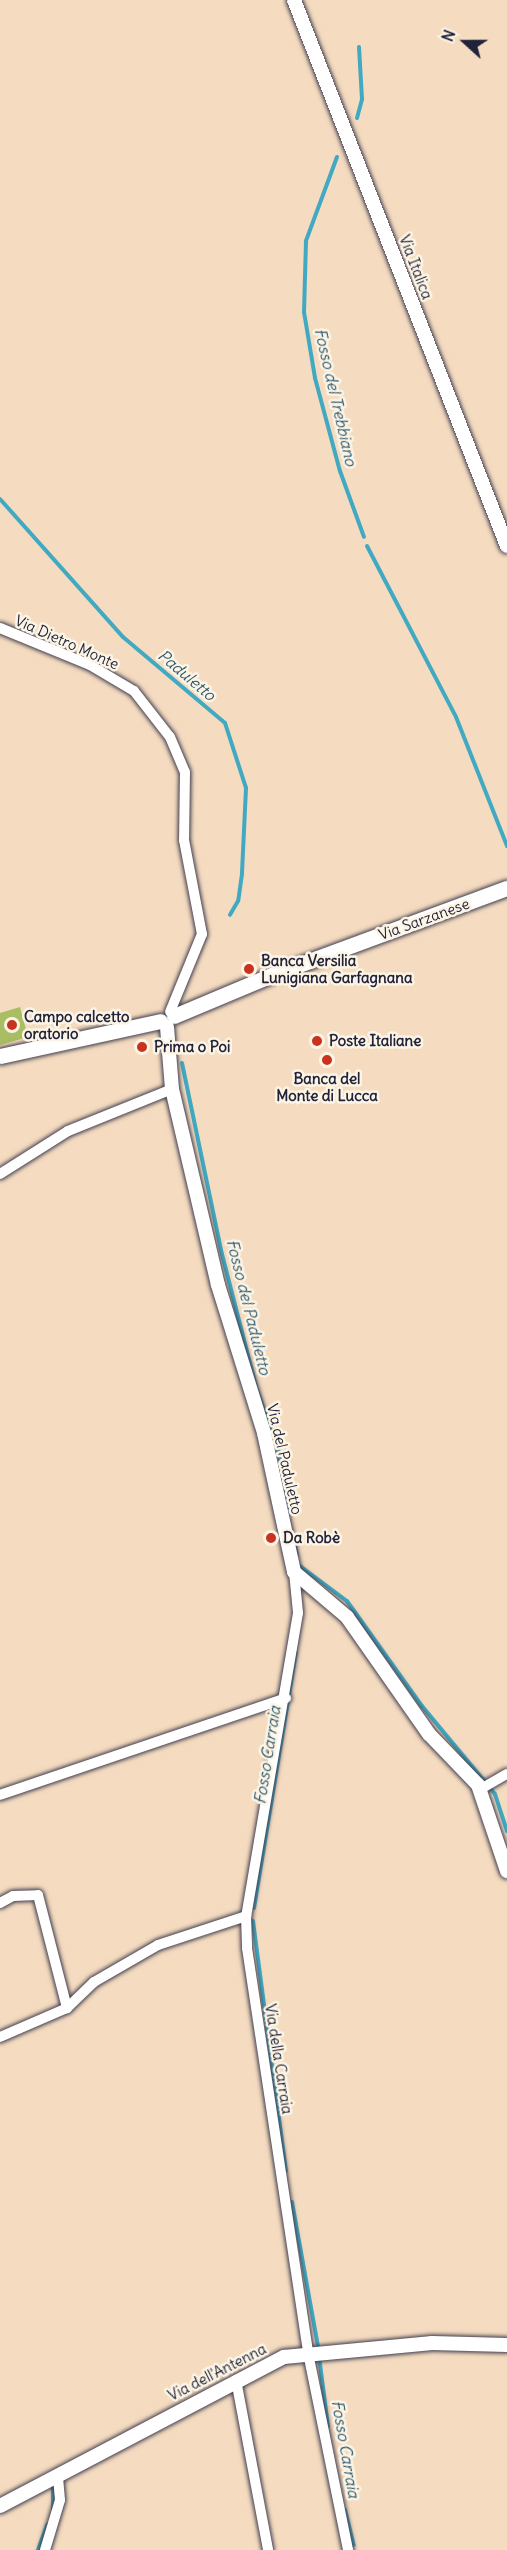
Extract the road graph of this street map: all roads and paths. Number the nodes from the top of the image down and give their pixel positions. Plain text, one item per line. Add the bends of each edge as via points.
1 (294, 0) edge
2 (507, 546) edge
3 (0, 628) edge
4 (507, 888) edge
5 (168, 1019) junction
6 (0, 1056) edge
7 (172, 1089) junction
8 (0, 1174) edge
9 (294, 1572) junction
10 (286, 1698) junction
11 (507, 1774) edge
12 (486, 1786) junction
13 (0, 1795) edge
14 (507, 1871) edge
15 (0, 1903) edge
16 (246, 1916) junction
17 (67, 2008) junction
18 (0, 2037) edge
19 (507, 2345) edge
20 (308, 2353) junction
21 (236, 2380) junction
22 (58, 2475) junction
23 (0, 2506) edge
24 (45, 2550) edge
25 (268, 2550) edge
26 (348, 2550) edge

1 - 2 street, Via Italica
3 - 5 street, Via Dietro Monte via 90,665 134,691 170,737 185,772 184,840 202,934
4 - 5 main road, Via Sarzanese via 273,974
5 - 6 main road, Via Sarzanese
5 - 7 street, Via del Paduletto
7 - 8 street via 68,1131
7 - 9 street, Via del Paduletto via 218,1285 264,1433
9 - 10 street, Via della Carraia via 298,1613
9 - 12 street via 348,1617 429,1734
10 - 13 street
10 - 16 street, Via della Carraia
11 - 12 street
12 - 14 street
15 - 17 street via 14,1896 38,1895
16 - 17 street via 158,1945 94,1982
16 - 20 street, Via della Carraia via 247,1948
17 - 18 street
19 - 20 street, Via dell'Antenna via 432,2343
20 - 21 street, Via dell'Antenna via 284,2357
20 - 26 street, Via della Carraia
21 - 22 street, Via dell'Antenna
21 - 25 street
22 - 23 street, Via dell'Antenna
22 - 24 street via 60,2500

